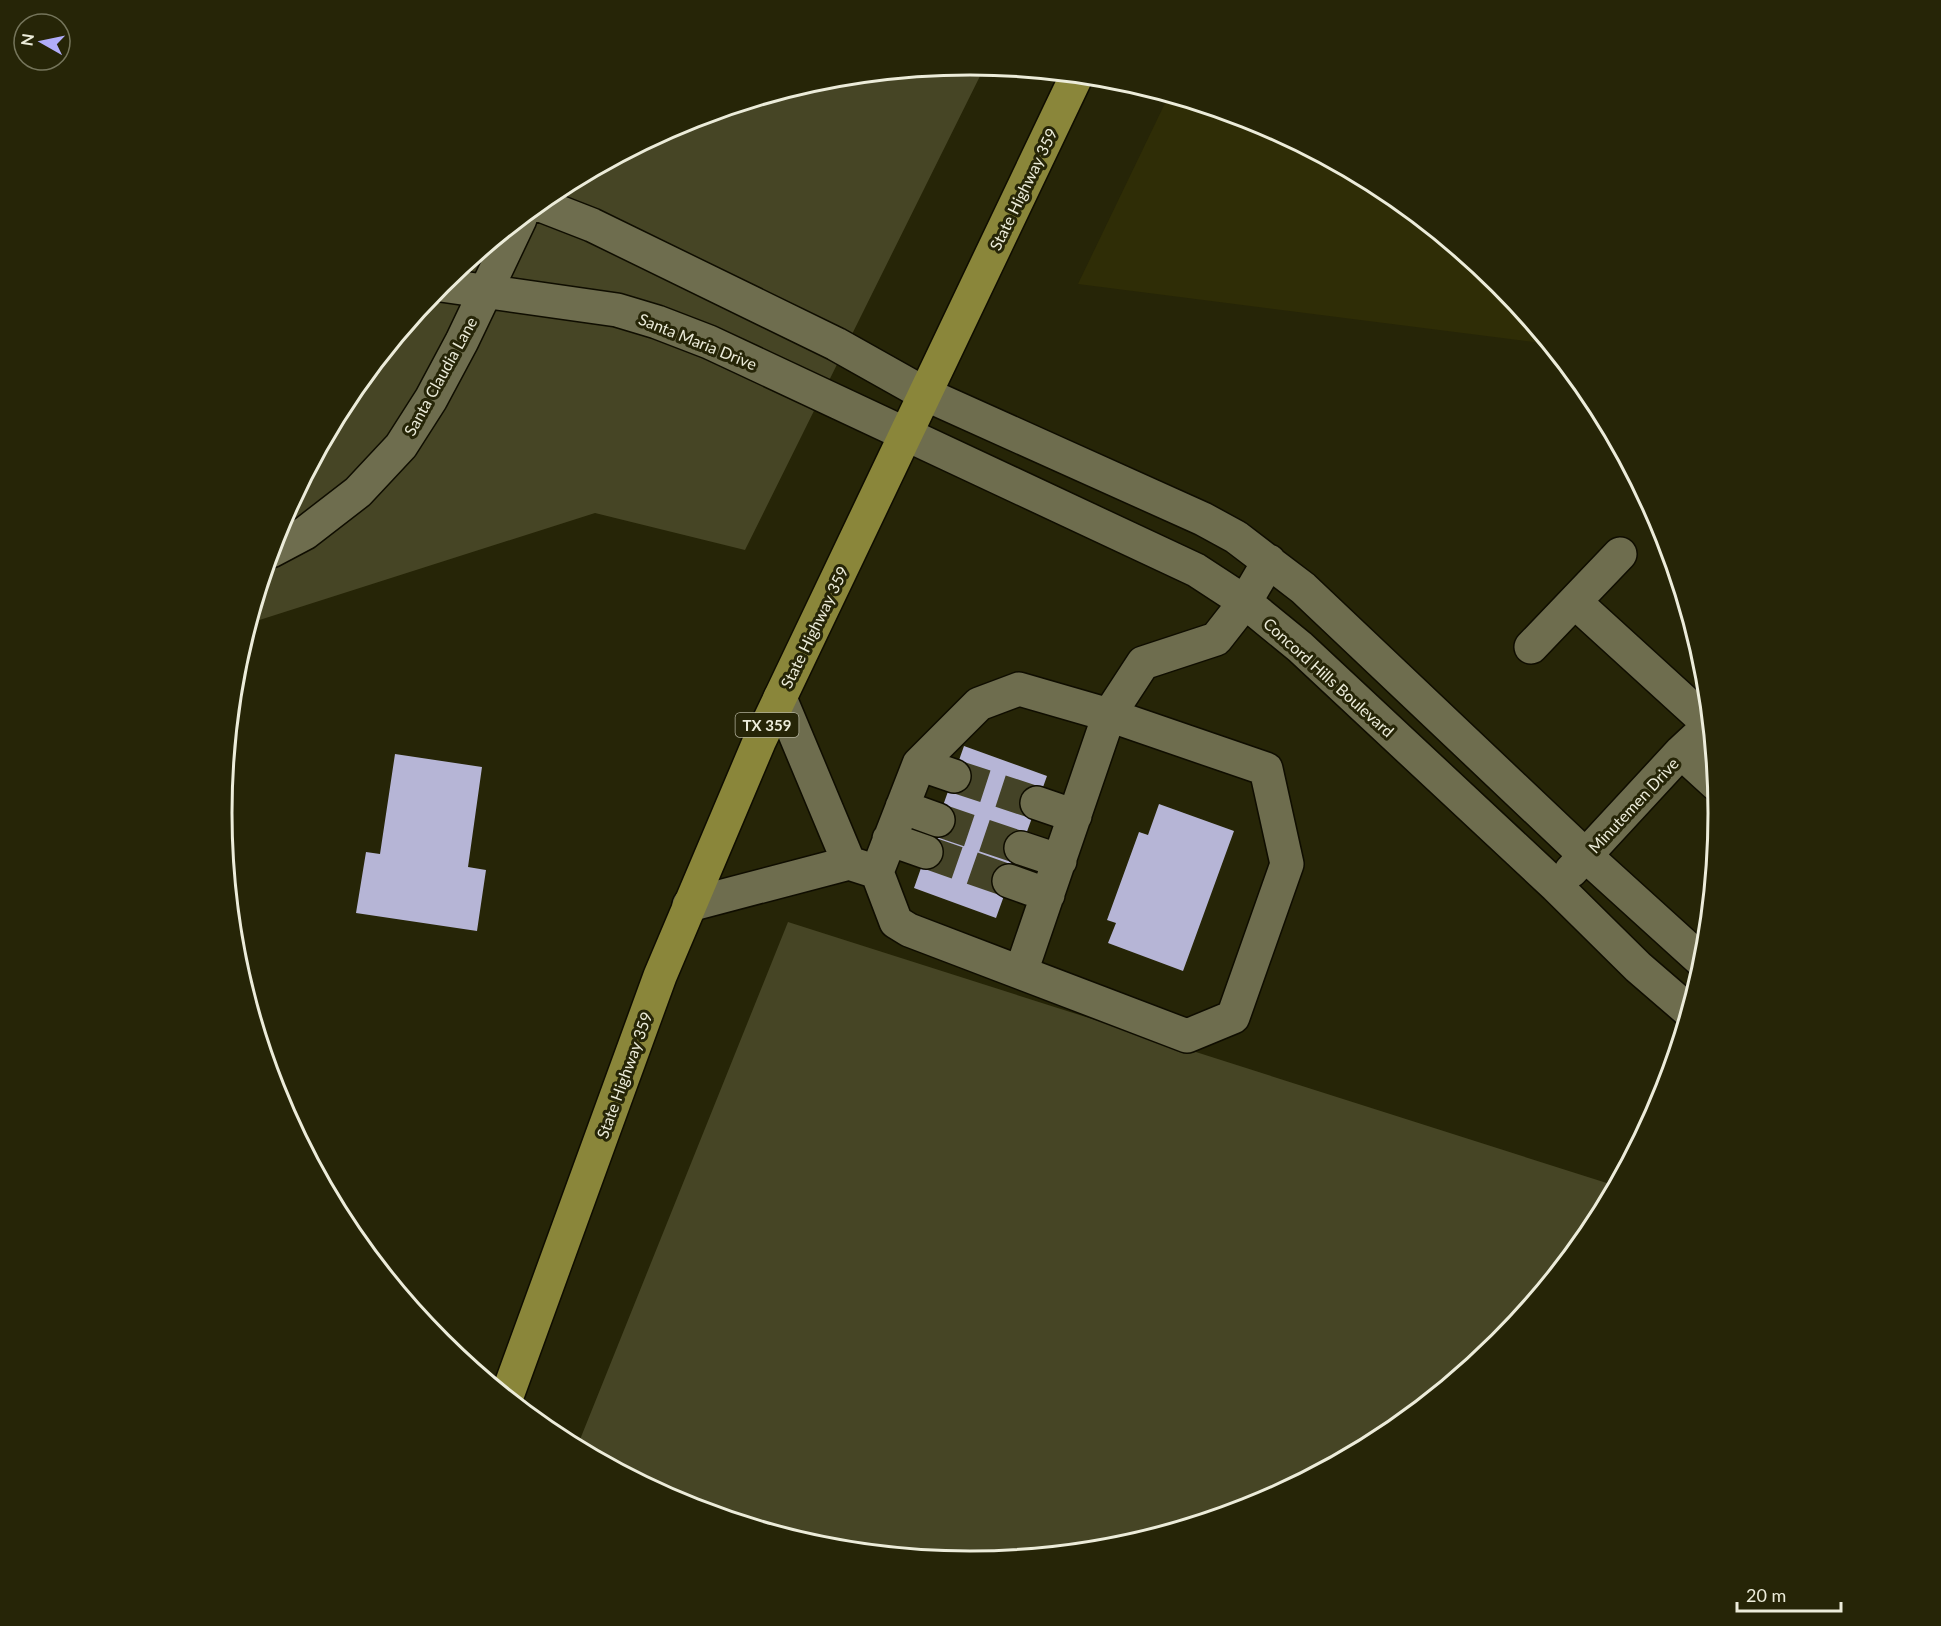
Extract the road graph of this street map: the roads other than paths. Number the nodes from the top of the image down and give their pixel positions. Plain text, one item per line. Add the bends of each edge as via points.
1 (1074, 82) edge
2 (548, 208) edge
3 (512, 235) edge
4 (454, 287) edge
5 (485, 291) junction
6 (925, 394) junction
7 (906, 435) junction
8 (284, 545) edge
9 (1620, 554) dead end
10 (1269, 561) junction
11 (1245, 602) junction
12 (1575, 602) junction
13 (1532, 647) dead end
14 (780, 698) junction
15 (1109, 716) junction
16 (1702, 718) edge
17 (1703, 731) edge
18 (1681, 752) junction
19 (919, 765) junction
20 (954, 776) tunnel mouth
21 (1707, 776) edge
22 (1037, 803) tunnel mouth
23 (902, 807) junction
24 (1075, 816) junction
25 (938, 820) tunnel mouth
26 (890, 839) junction
27 (1021, 848) tunnel mouth
28 (926, 852) tunnel mouth
29 (1586, 856) junction
30 (1060, 861) junction
31 (863, 868) junction
32 (1009, 881) tunnel mouth
33 (1556, 886) junction
34 (1048, 895) junction
35 (689, 905) junction
36 (1694, 954) edge
37 (1022, 972) junction
38 (1683, 1005) edge
39 (510, 1389) edge

1 - 6 main road, State Highway 359 / TX 359
2 - 6 street via 592,225 836,344
3 - 5 street, Santa Claudia Lane
4 - 5 street, Santa Maria Drive
5 - 7 street, Santa Maria Drive via 617,310 657,322 709,342
5 - 8 street, Santa Claudia Lane via 431,399 401,446 358,492
6 - 7 main road, State Highway 359 / TX 359
6 - 10 street via 1203,519
7 - 11 street, Concord Hills Boulevard via 1196,570
7 - 14 main road, State Highway 359 / TX 359
9 - 12 street
10 - 11 street
10 - 29 street via 1303,588
11 - 15 street via 1216,639 1143,663
11 - 33 street, Concord Hills Boulevard via 1300,648
12 - 13 street
12 - 16 street
14 - 31 street
14 - 35 main road, State Highway 359 / TX 359
15 - 19 street via 1019,689 979,704
15 - 24 street
15 - 37 street via 1266,769 1287,864 1233,1017 1187,1036
17 - 18 street, Minutemen Drive
18 - 21 street
18 - 29 street, Minutemen Drive
19 - 20 street
19 - 23 street
22 - 24 street
23 - 25 street
23 - 26 street
24 - 30 street
26 - 28 street
26 - 31 street
27 - 30 street
29 - 33 street, Minutemen Drive
29 - 36 street
30 - 34 street
31 - 35 street
31 - 37 street via 896,921 909,930
32 - 34 street
33 - 38 street, Concord Hills Boulevard
34 - 37 street
35 - 39 main road, State Highway 359 / TX 359

